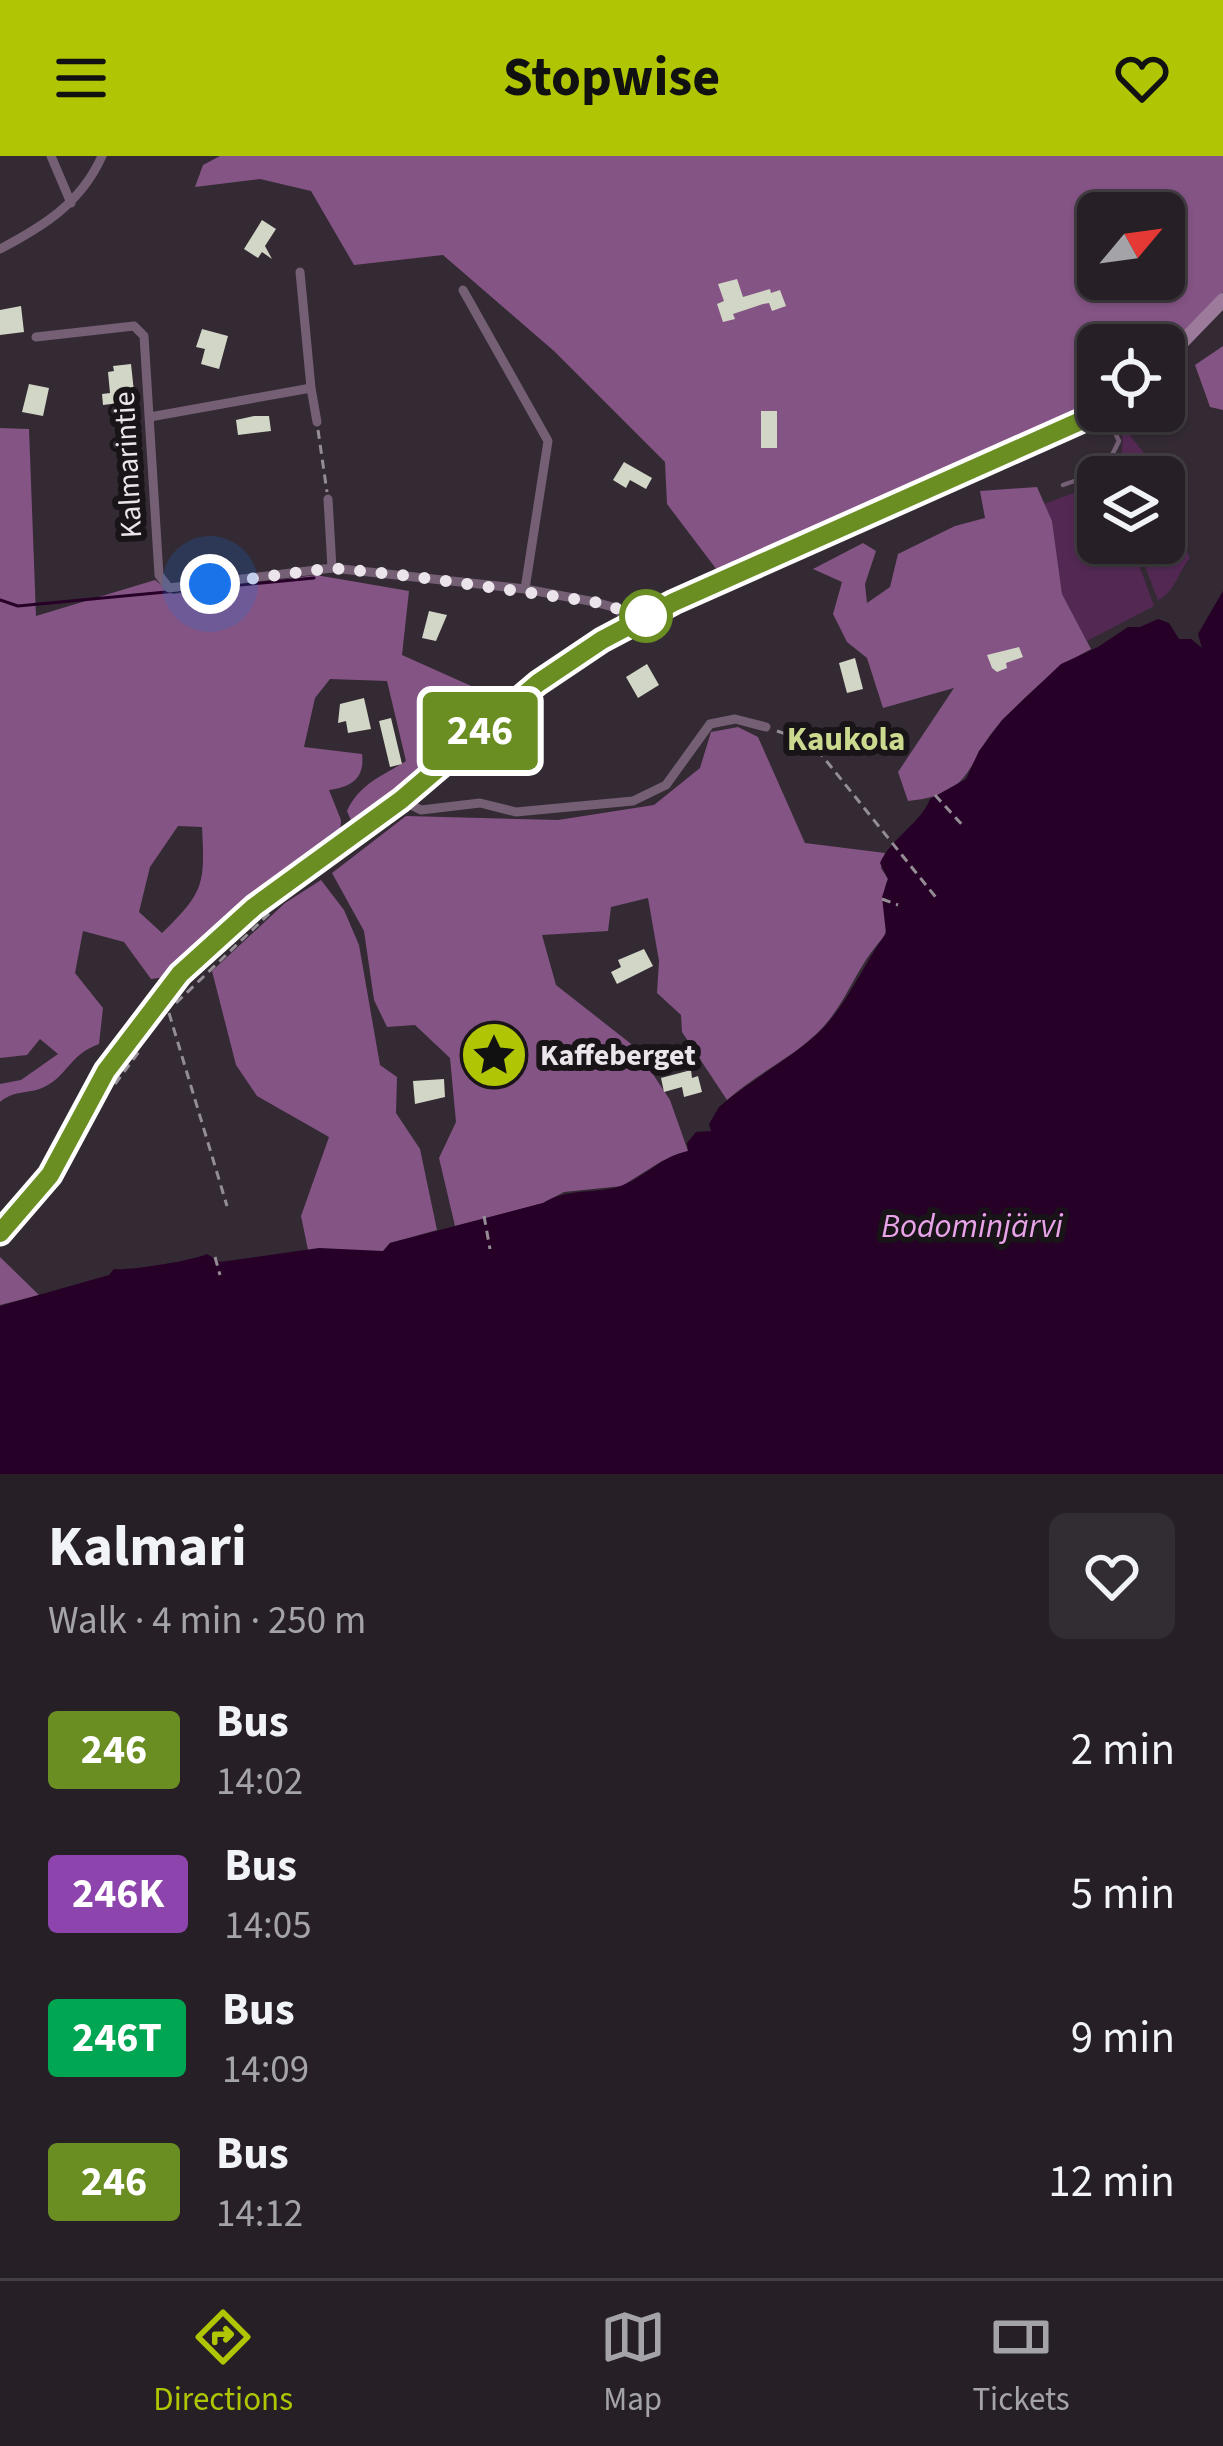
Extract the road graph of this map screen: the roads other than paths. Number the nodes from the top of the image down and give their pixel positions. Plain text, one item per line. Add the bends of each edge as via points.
1 (51, 156) edge
2 (101, 156) edge
3 (71, 202) junction
4 (0, 249) edge
5 (300, 272) dead end
6 (463, 290) dead end
7 (1223, 300) edge
8 (36, 337) dead end
9 (1185, 339) edge
10 (311, 388) junction
11 (150, 417) junction
12 (317, 422) road end
13 (1077, 424) edge
14 (1077, 481) edge
15 (1063, 485) dead end
16 (328, 499) road end
17 (332, 568) junction
18 (524, 589) junction
19 (631, 624) junction
20 (766, 727) road end
21 (401, 800) junction
22 (0, 1234) edge

1 - 3 street
2 - 3 street
3 - 4 street
5 - 10 street
6 - 18 street via 548,441
7 - 9 main road
8 - 11 street, Kalmarintie via 134,326 144,336
10 - 11 street
10 - 12 street
11 - 17 street, Kalmarintie via 159,574 169,589
13 - 19 main road
14 - 15 lane
16 - 17 street
17 - 18 street, Kalmarintie
18 - 19 street, Kalmarintie via 616,608
19 - 21 main road via 526,693
20 - 21 street via 735,719 710,724 666,785 633,801 516,812 481,803 421,810
21 - 22 main road via 254,907 180,974 106,1071 50,1175

